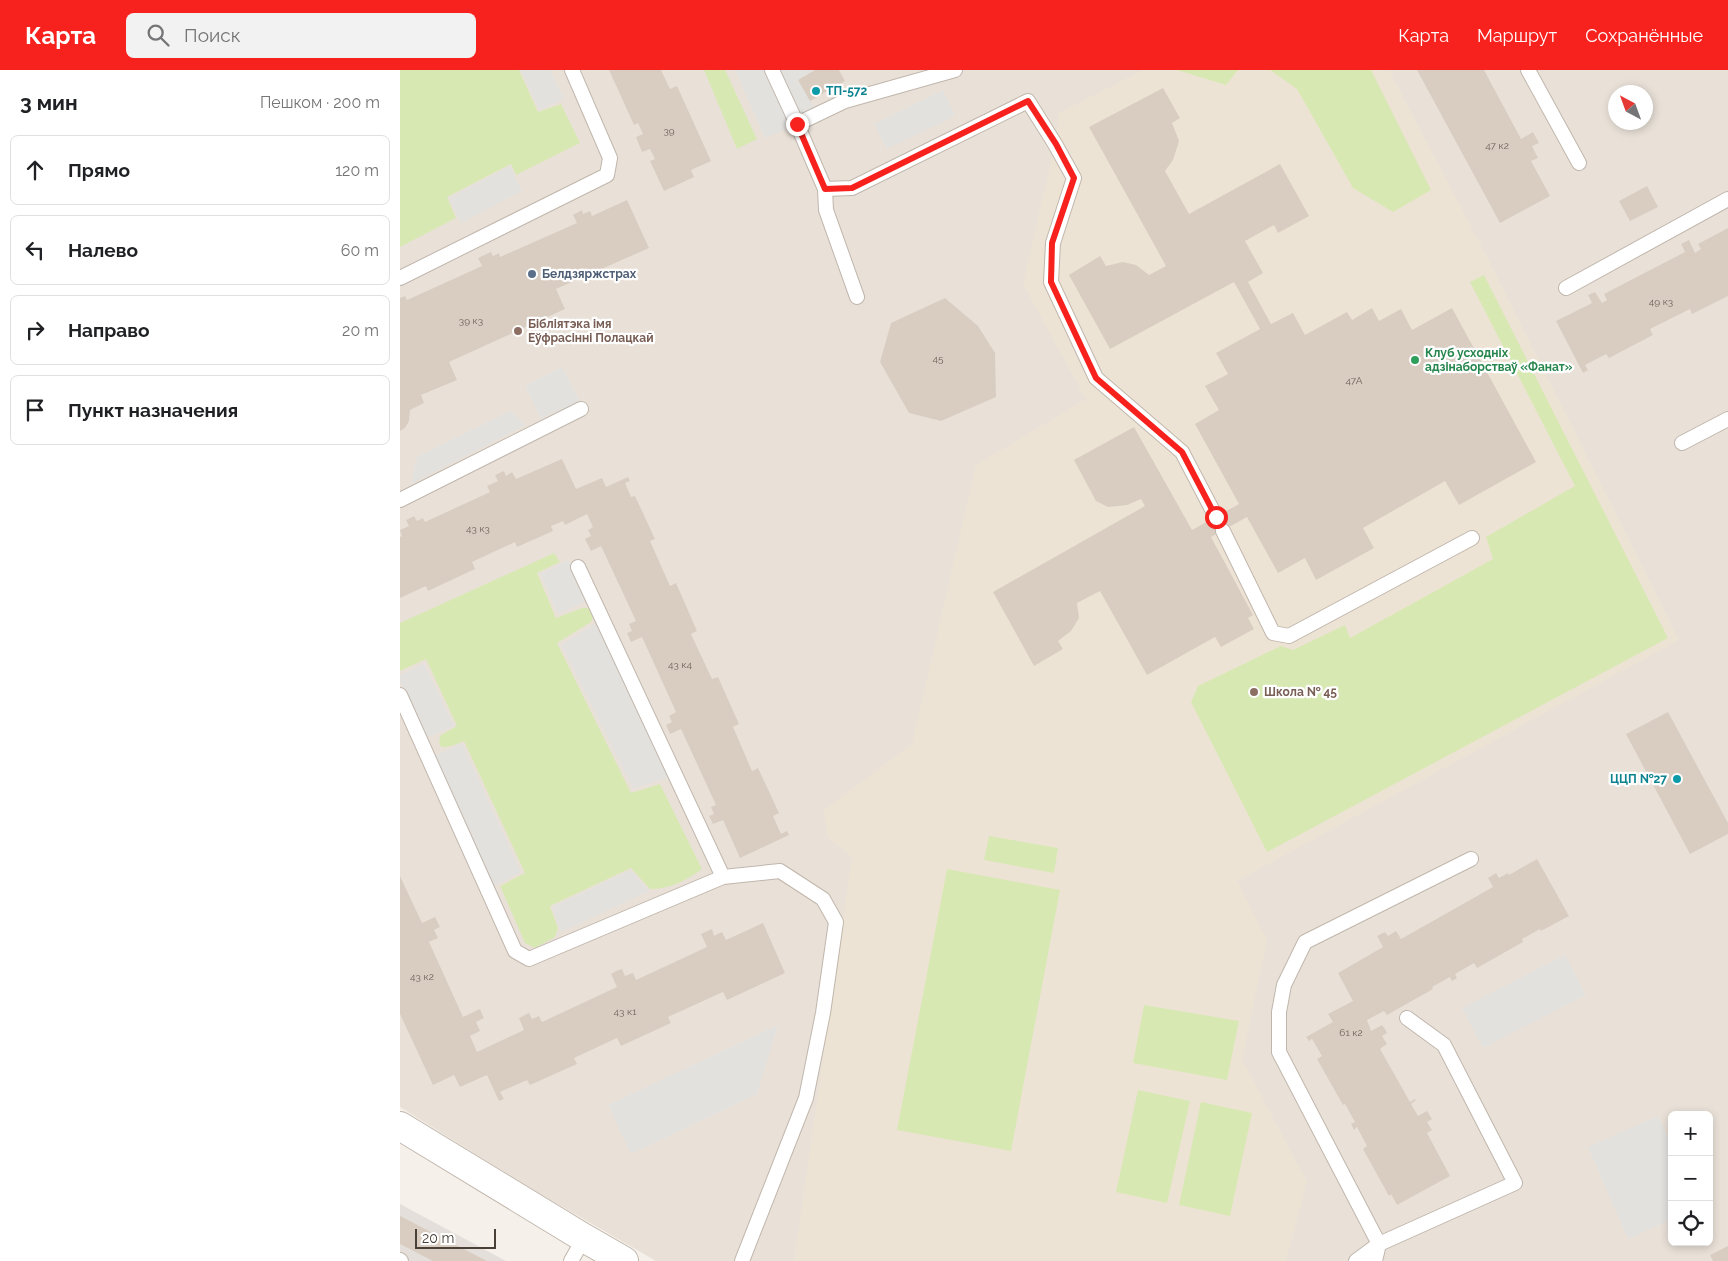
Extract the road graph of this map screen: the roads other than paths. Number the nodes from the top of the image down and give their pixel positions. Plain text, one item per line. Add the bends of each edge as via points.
1 (572, 70) edge
2 (772, 70) edge
3 (955, 70) edge
4 (1528, 70) edge
5 (797, 124) junction
6 (1579, 164) dead end
7 (825, 189) junction
8 (1728, 200) edge
9 (400, 278) edge
10 (1566, 288) dead end
11 (857, 297) dead end
12 (582, 409) dead end
13 (1728, 419) edge
14 (1682, 443) dead end
15 (400, 500) edge
16 (1216, 517) dead end
17 (1223, 531) dead end
18 (1472, 538) dead end
19 (578, 567) dead end
20 (400, 695) edge
21 (1472, 859) dead end
22 (723, 877) junction
23 (1407, 1018) dead end
24 (400, 1126) edge
25 (1378, 1244) junction
26 (577, 1250) edge
27 (624, 1261) edge
28 (742, 1261) edge
29 (1356, 1261) edge
30 (1375, 1261) edge

1 - 9 lane via 610,158 607,176
2 - 5 lane
3 - 5 lane via 845,101
4 - 6 lane
5 - 7 lane
7 - 11 lane via 826,210
7 - 16 lane via 852,188 1028,101 1074,178 1052,243 1051,282 1096,378 1182,452
8 - 10 lane
12 - 15 lane
13 - 14 lane
17 - 18 lane via 1273,633 1289,636
19 - 22 lane
20 - 22 lane via 515,951 529,959
21 - 25 lane via 1306,942 1284,985 1279,1012 1279,1052
22 - 28 lane via 780,871 823,899 836,922 806,1098
23 - 25 lane via 1444,1045 1515,1183
24 - 26 street
25 - 29 lane
25 - 30 lane
26 - 27 street

